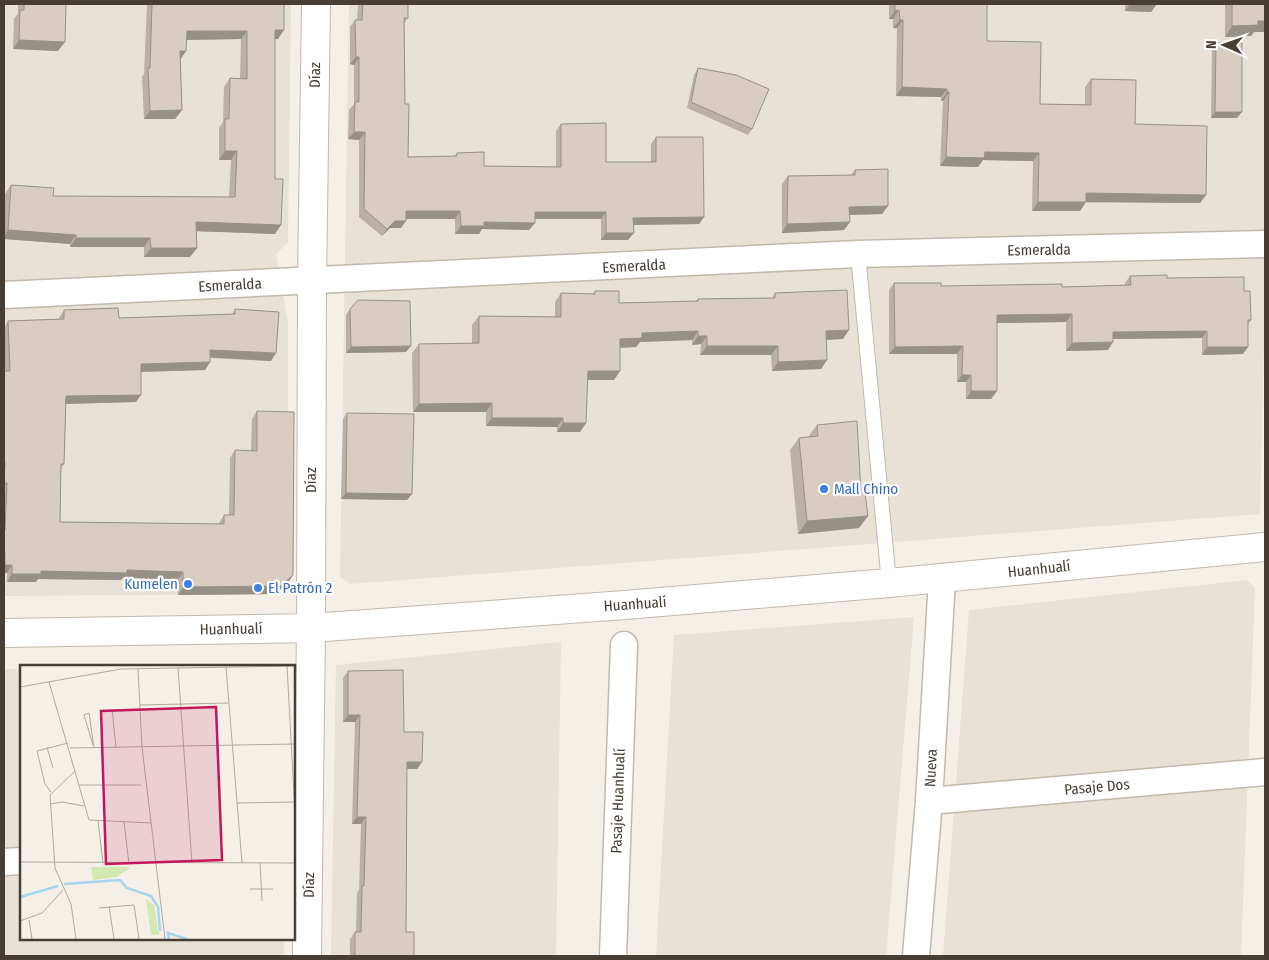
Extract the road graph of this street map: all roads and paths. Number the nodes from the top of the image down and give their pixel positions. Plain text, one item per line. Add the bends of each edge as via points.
1 (316, 4) edge
2 (1265, 244) edge
3 (858, 254) junction
4 (312, 281) junction
5 (4, 295) edge
6 (1265, 547) edge
7 (942, 579) junction
8 (889, 583) junction
9 (311, 628) junction
10 (4, 633) edge
11 (624, 645) dead end
12 (1265, 772) edge
13 (929, 801) junction
14 (302, 846) edge
15 (20, 861) edge
16 (4, 862) edge
17 (307, 956) edge
18 (613, 956) edge
19 (916, 956) edge

1 - 4 street, Díaz
2 - 3 street, Esmeralda
3 - 4 street, Esmeralda
3 - 8 lane
4 - 5 street, Esmeralda
4 - 9 street, Díaz
6 - 7 street, Huanhualí
7 - 8 street, Huanhualí
7 - 13 street, Nueva
8 - 9 street, Huanhualí
9 - 10 street, Huanhualí
9 - 14 street, Díaz
11 - 18 street, Pasaje Huanhualí
12 - 13 street, Pasaje Dos
13 - 19 street, Nueva
14 - 17 street, Díaz
15 - 16 street

